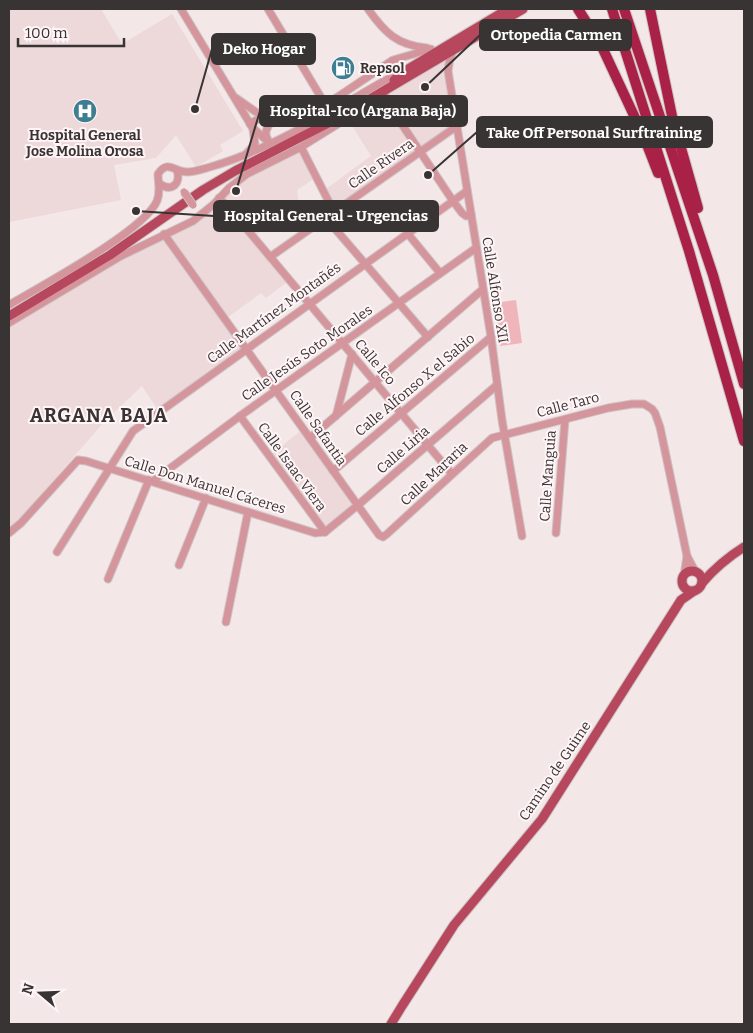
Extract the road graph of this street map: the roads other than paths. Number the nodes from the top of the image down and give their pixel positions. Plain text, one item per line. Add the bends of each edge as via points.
1 (182, 9) edge
2 (268, 9) edge
3 (368, 9) edge
4 (508, 9) edge
5 (523, 9) edge
6 (578, 9) edge
7 (612, 9) edge
8 (624, 9) edge
9 (650, 9) edge
10 (454, 47) junction
11 (431, 49) junction
12 (427, 67) junction
13 (403, 72) junction
14 (385, 95) junction
15 (234, 97) junction
16 (322, 106) junction
17 (270, 120) junction
18 (251, 125) junction
19 (457, 126) junction
20 (271, 141) junction
21 (301, 147) junction
22 (420, 152) junction
23 (245, 154) junction
24 (177, 170) junction
25 (160, 184) junction
26 (177, 184) junction
27 (467, 190) junction
28 (219, 198) junction
29 (453, 201) junction
30 (334, 212) junction
31 (201, 214) junction
32 (471, 214) junction
33 (164, 234) junction
34 (408, 234) junction
35 (476, 248) junction
36 (689, 251) junction
37 (270, 257) junction
38 (365, 263) junction
39 (440, 273) junction
40 (713, 275) junction
41 (482, 290) junction
42 (399, 303) junction
43 (308, 304) junction
44 (9, 305) edge
45 (9, 312) edge
46 (9, 316) edge
47 (9, 323) edge
48 (428, 337) junction
49 (491, 337) junction
50 (342, 343) junction
51 (247, 348) junction
52 (352, 354) junction
53 (743, 379) edge
54 (376, 382) junction
55 (497, 385) junction
56 (276, 390) junction
57 (401, 414) junction
58 (240, 416) junction
59 (336, 416) junction
60 (565, 420) junction
61 (504, 434) junction
62 (310, 438) junction
63 (744, 441) edge
64 (427, 445) junction
65 (109, 469) junction
66 (333, 471) junction
67 (452, 474) junction
68 (151, 480) junction
69 (206, 498) junction
70 (358, 505) junction
71 (248, 512) junction
72 (325, 532) junction
73 (9, 533) edge
74 (556, 534) dead end
75 (522, 536) dead end
76 (382, 537) joint
77 (744, 547) edge
78 (57, 552) dead end
79 (687, 556) junction
80 (179, 565) dead end
81 (712, 571) junction
82 (696, 572) junction
83 (108, 579) dead end
84 (684, 580) junction
85 (702, 583) junction
86 (694, 591) junction
87 (681, 600) junction
88 (226, 622) dead end
89 (391, 1024) edge

1 - 15 street
2 - 16 street
3 - 11 street via 397,40
4 - 10 main road
5 - 10 main road
6 - 36 highway via 602,47 644,137
7 - 36 highway
8 - 40 highway
9 - 40 highway via 672,116 707,239
10 - 11 main road
10 - 12 main road
10 - 13 main road
10 - 19 street, Calle Alfonso XII via 448,71
11 - 16 street via 393,60
12 - 14 street
12 - 46 main road via 203,190 138,237
13 - 20 street
13 - 45 main road via 326,121 234,167 116,247
14 - 21 street
14 - 22 street
15 - 17 street
15 - 18 street
16 - 17 street via 303,120
17 - 18 street
17 - 20 street via 265,135
18 - 20 street
18 - 23 street via 255,144
19 - 22 street, Calle Rivera
19 - 27 street, Calle Alfonso XII
20 - 23 street
21 - 28 street via 247,174
21 - 30 street
22 - 29 street
22 - 30 street, Calle Rivera
23 - 24 street via 195,171
24 - 25 street via 167,166 162,168 158,174
24 - 26 street
25 - 26 street via 165,187
25 - 44 street via 156,202 136,224
26 - 31 street, bridge
27 - 29 street, Calle Martínez Montañés
27 - 32 street, Calle Alfonso XII
28 - 31 street
28 - 37 street, Calle Ico
29 - 32 street via 466,216
29 - 34 street, Calle Martínez Montañés
30 - 37 street, Calle Rivera
30 - 38 street via 332,224
31 - 33 street
32 - 35 street, Calle Alfonso XII
33 - 47 street
33 - 51 street, Calle Safantia
34 - 38 street, Calle Martínez Montañés
34 - 39 street
35 - 39 street, Calle Jesús Soto Morales
35 - 41 street, Calle Alfonso XII
36 - 63 highway
37 - 43 street, Calle Ico
38 - 42 street
38 - 43 street, Calle Martínez Montañés
39 - 42 street, Calle Jesús Soto Morales
40 - 53 highway
41 - 48 street
41 - 49 street, Calle Alfonso XII
42 - 48 street
42 - 50 street, Calle Jesús Soto Morales
43 - 50 street, Calle Ico
43 - 51 street, Calle Martínez Montañés
48 - 54 street
49 - 55 street, Calle Alfonso XII
49 - 57 street, Calle Alfonso X el Sabio
50 - 52 street, Calle Ico
50 - 56 street, Calle Jesús Soto Morales
51 - 56 street, Calle Safantia
51 - 65 street, Calle Martínez Montañés via 132,431
52 - 54 street, Calle Ico
52 - 59 street
54 - 57 street, Calle Ico
54 - 59 street
55 - 61 street, Calle Alfonso XII
55 - 64 street, Calle Liria
56 - 58 street, Calle Jesús Soto Morales
56 - 62 street, Calle Safantia
57 - 64 street, Calle Ico
57 - 66 street, Calle Alfonso X el Sabio
58 - 68 street, Calle Jesús Soto Morales
58 - 72 street, Calle Isaac Viera
59 - 62 street
60 - 61 street, Calle Taro
60 - 74 street, Calle Manguia
60 - 79 street, Calle Taro via 638,403 652,409 660,427
61 - 67 street, Calle Mararia via 492,438
61 - 75 street, Calle Alfonso XII
62 - 66 street, Calle Safantia
64 - 67 street, Calle Ico
64 - 70 street, Calle Liria
65 - 68 street, Calle Don Manuel Cáceres
65 - 73 street, Calle Don Manuel Cáceres via 78,460
65 - 78 street, Calle Martínez Montañés
66 - 70 street, Calle Safantia
67 - 76 street, Calle Mararia
68 - 69 street, Calle Don Manuel Cáceres
68 - 83 street
69 - 71 street, Calle Don Manuel Cáceres
69 - 80 street
70 - 72 street, Calle Liria
70 - 76 street, Calle Safantia
71 - 72 street, Calle Don Manuel Cáceres via 315,532
71 - 88 street
77 - 81 main road
79 - 82 street
79 - 84 street
81 - 82 main road
81 - 85 main road
82 - 84 main road via 690,571
82 - 85 main road
84 - 86 main road via 688,590
84 - 87 main road, Camino de Guime
85 - 86 main road
86 - 87 main road, Camino de Guime
87 - 89 main road, Camino de Guime via 542,819 454,925

